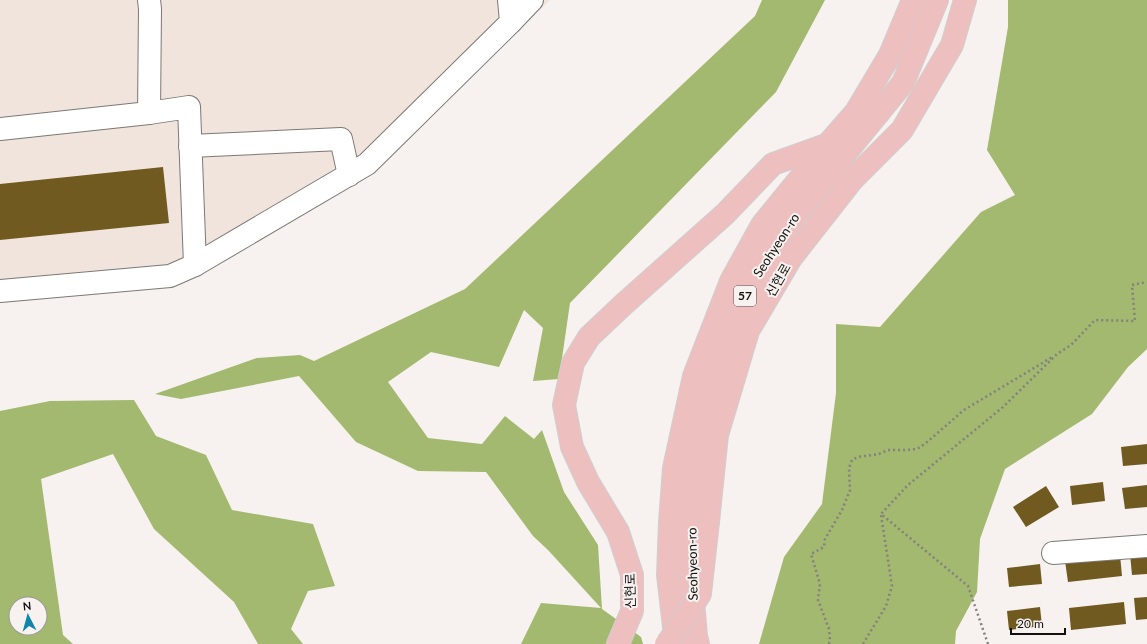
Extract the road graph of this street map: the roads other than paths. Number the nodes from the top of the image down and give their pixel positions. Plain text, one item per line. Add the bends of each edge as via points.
1 (149, 0) edge
2 (509, 0) edge
3 (532, 0) edge
4 (914, 0) edge
5 (937, 0) edge
6 (965, 0) edge
7 (511, 22) junction
8 (149, 113) junction
9 (0, 129) edge
10 (828, 144) junction
11 (190, 146) junction
12 (350, 175) junction
13 (195, 265) junction
14 (0, 292) edge
15 (1147, 546) edge
16 (1053, 553) dead end
17 (618, 644) edge
18 (666, 644) edge
19 (676, 644) edge
20 (698, 644) edge

1 - 8 lane
2 - 7 lane
3 - 7 lane
4 - 10 main road, Seohyeon-ro / 57 via 890,56 869,92 856,112
5 - 20 main road, Seohyeon-ro / 57 via 903,83 800,208 770,251 748,289 708,391 692,501 690,566
6 - 18 main road, 신현로, bridge via 952,45 902,130 852,180 790,258 748,331 717,435 700,594
7 - 12 lane via 367,164
8 - 9 lane
8 - 11 lane via 189,107
10 - 17 main road, 신현로 via 773,164 725,214 589,337 573,363 564,405 572,447 588,482 618,532 632,575 632,610
10 - 19 main road, Seohyeon-ro / 57 via 762,225 731,281 694,376 674,468 670,522 668,575
11 - 12 lane via 341,139
11 - 13 lane
12 - 13 lane
13 - 14 lane via 170,276
15 - 16 lane

